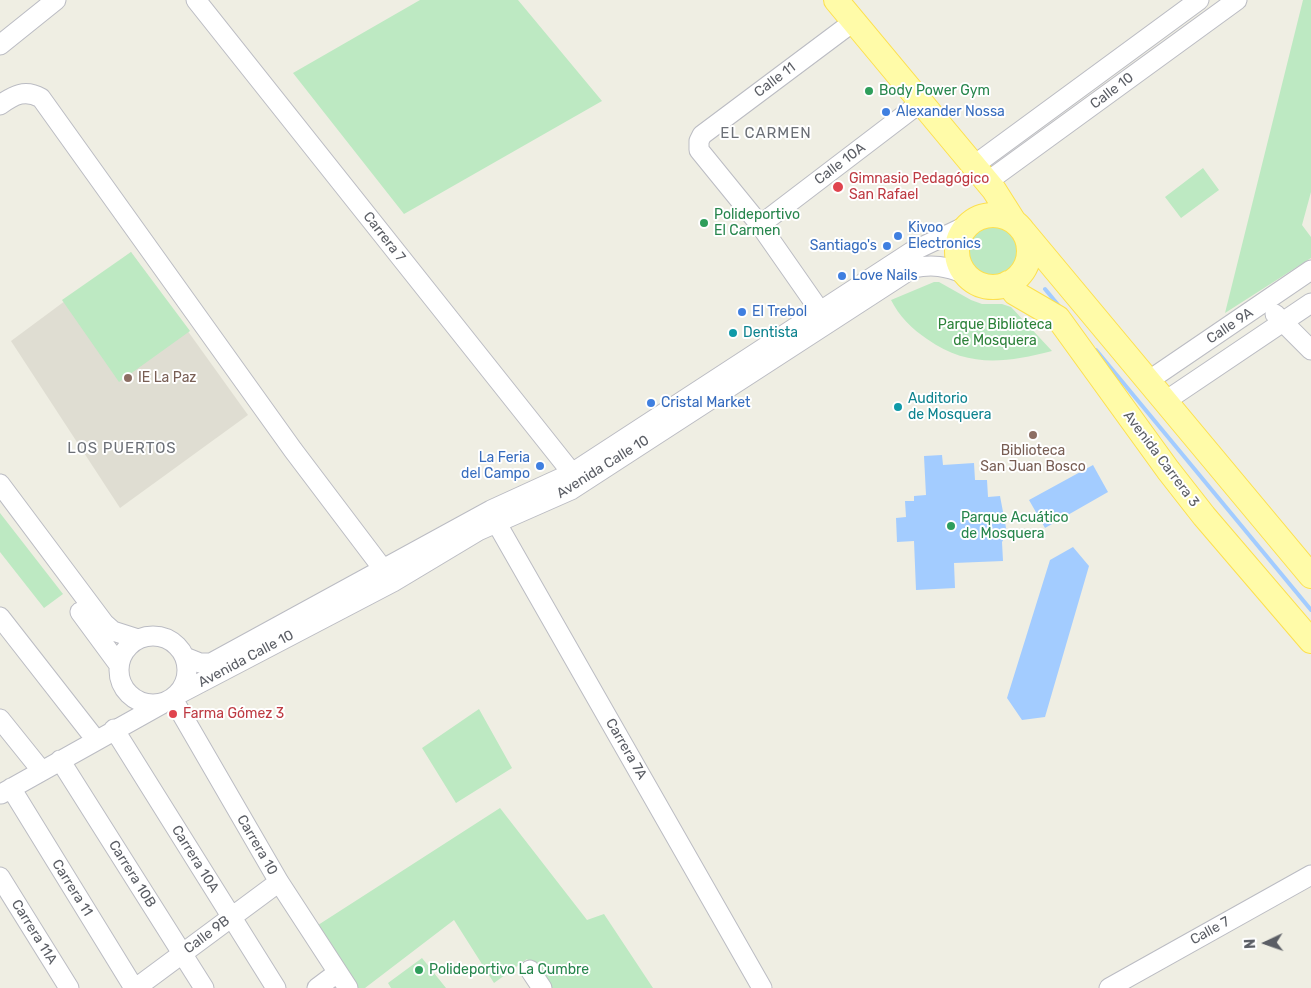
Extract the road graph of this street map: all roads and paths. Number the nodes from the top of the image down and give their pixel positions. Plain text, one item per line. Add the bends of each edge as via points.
1 (56, 0) edge
2 (196, 0) edge
3 (836, 0) edge
4 (1199, 0) edge
5 (1237, 0) edge
6 (853, 22) junction
7 (0, 45) edge
8 (920, 103) junction
9 (0, 105) edge
10 (985, 180) junction
11 (977, 220) junction
12 (760, 225) junction
13 (1018, 226) junction
14 (1311, 270) edge
15 (965, 274) junction
16 (1008, 283) junction
17 (1291, 284) junction
18 (1264, 302) junction
19 (1310, 305) edge
20 (820, 311) junction
21 (1283, 322) junction
22 (1311, 350) edge
23 (1148, 381) junction
24 (1164, 402) junction
25 (572, 473) junction
26 (0, 484) edge
27 (0, 504) edge
28 (494, 516) junction
29 (383, 569) junction
30 (60, 573) junction
31 (1311, 576) edge
32 (0, 617) edge
33 (138, 639) junction
34 (1311, 641) edge
35 (185, 657) junction
36 (119, 665) junction
37 (130, 696) junction
38 (171, 699) junction
39 (0, 718) edge
40 (114, 729) junction
41 (96, 740) junction
42 (60, 760) junction
43 (41, 770) junction
44 (6, 791) edge
45 (1311, 874) edge
46 (0, 877) edge
47 (279, 882) junction
48 (232, 917) junction
49 (182, 954) junction
50 (530, 970) dead end
51 (342, 980) edge
52 (68, 988) edge
53 (135, 988) edge
54 (204, 988) edge
55 (276, 988) edge
56 (317, 988) edge
57 (542, 988) edge
58 (762, 988) edge
59 (1109, 988) edge

1 - 7 street
2 - 25 street, Carrera 7
3 - 6 main road
4 - 10 street, Calle 10
5 - 10 street, Calle 10
6 - 8 main road
6 - 12 street, Calle 11 via 702,135 699,141 699,150
8 - 10 main road
8 - 12 street, Calle 10A
9 - 29 street via 24,93 33,93 41,98
10 - 11 main road via 994,201
10 - 13 main road
11 - 13 main road via 1000,215
11 - 15 main road via 960,234 957,246 957,258
11 - 20 street, Avenida Calle 10 via 911,252
12 - 20 street
13 - 16 main road via 1029,249 1027,261 1022,272
13 - 23 main road
14 - 17 street, Calle 9A
15 - 16 main road via 985,286 997,287
15 - 28 street, Avenida Calle 10 via 945,266 913,268 571,490
16 - 34 main road, Avenida Carrera 3 via 1015,293 1058,318 1180,485
17 - 18 street, Calle 9A
17 - 19 street
18 - 21 street
18 - 23 street, Calle 9A
19 - 21 street, Calle 9A
20 - 25 street, Avenida Calle 10
21 - 22 street
21 - 24 street, Calle 9A
23 - 24 main road
24 - 31 main road
25 - 28 street, Avenida Calle 10
26 - 30 street
27 - 30 street
28 - 29 street, Avenida Calle 10
28 - 38 street, Avenida Calle 10 via 393,582
28 - 58 street, Carrera 7A
29 - 35 street, Avenida Calle 10 via 211,663
30 - 33 street via 113,631
30 - 36 street
32 - 41 street
33 - 35 street via 160,636 179,647
33 - 36 street via 122,654
35 - 38 street via 187,677
36 - 37 street via 119,676
37 - 38 street via 145,704
37 - 40 street, Avenida Calle 10 via 129,704
38 - 40 street, Avenida Calle 10
38 - 47 street, Carrera 10
39 - 43 street
40 - 41 street, Avenida Calle 10
40 - 48 street, Carrera 10A
41 - 42 street, Avenida Calle 10
42 - 43 street
42 - 49 street, Carrera 10B
43 - 44 street
44 - 53 street, Carrera 11
45 - 59 street, Calle 7
46 - 52 street, Carrera 11A
47 - 48 street, Calle 9B
47 - 51 street, Carrera 10
48 - 49 street, Calle 9B
48 - 55 street, Carrera 10A
49 - 53 street, Calle 9B
49 - 54 street, Carrera 10B
50 - 57 street
51 - 56 street

